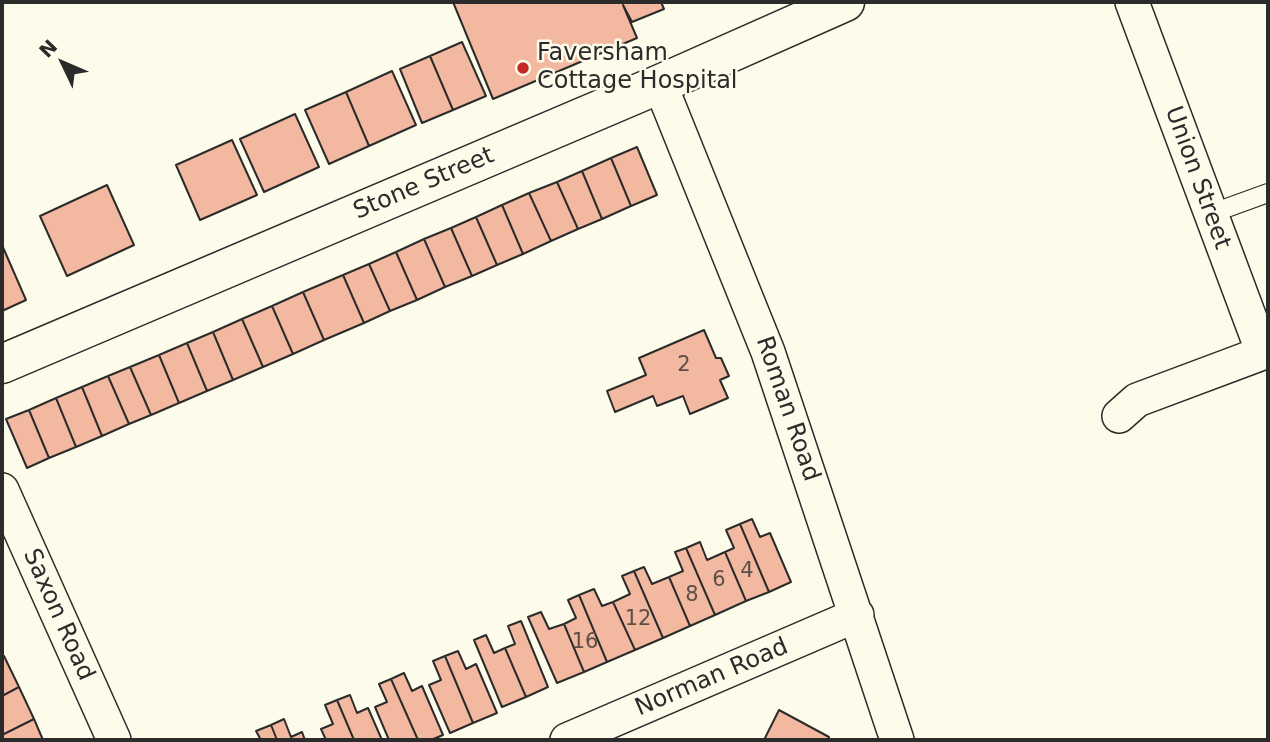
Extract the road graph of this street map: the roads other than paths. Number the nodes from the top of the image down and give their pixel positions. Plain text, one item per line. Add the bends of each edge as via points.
1 (1132, 2) edge
2 (834, 4) edge
3 (660, 84) junction
4 (1268, 193) edge
5 (1210, 214) junction
6 (1266, 352) edge
7 (2, 364) edge
8 (1119, 416) dead end
9 (2, 490) edge
10 (858, 615) junction
11 (113, 740) edge
12 (567, 740) edge
13 (897, 740) edge

1 - 5 street, Union Street
2 - 3 street, Stone Street
3 - 7 street, Stone Street
3 - 10 street, Roman Road via 768,352
4 - 5 lane
5 - 6 street, Union Street
6 - 8 street via 1137,400
9 - 11 street, Saxon Road
10 - 12 street, Norman Road
10 - 13 street, Roman Road

